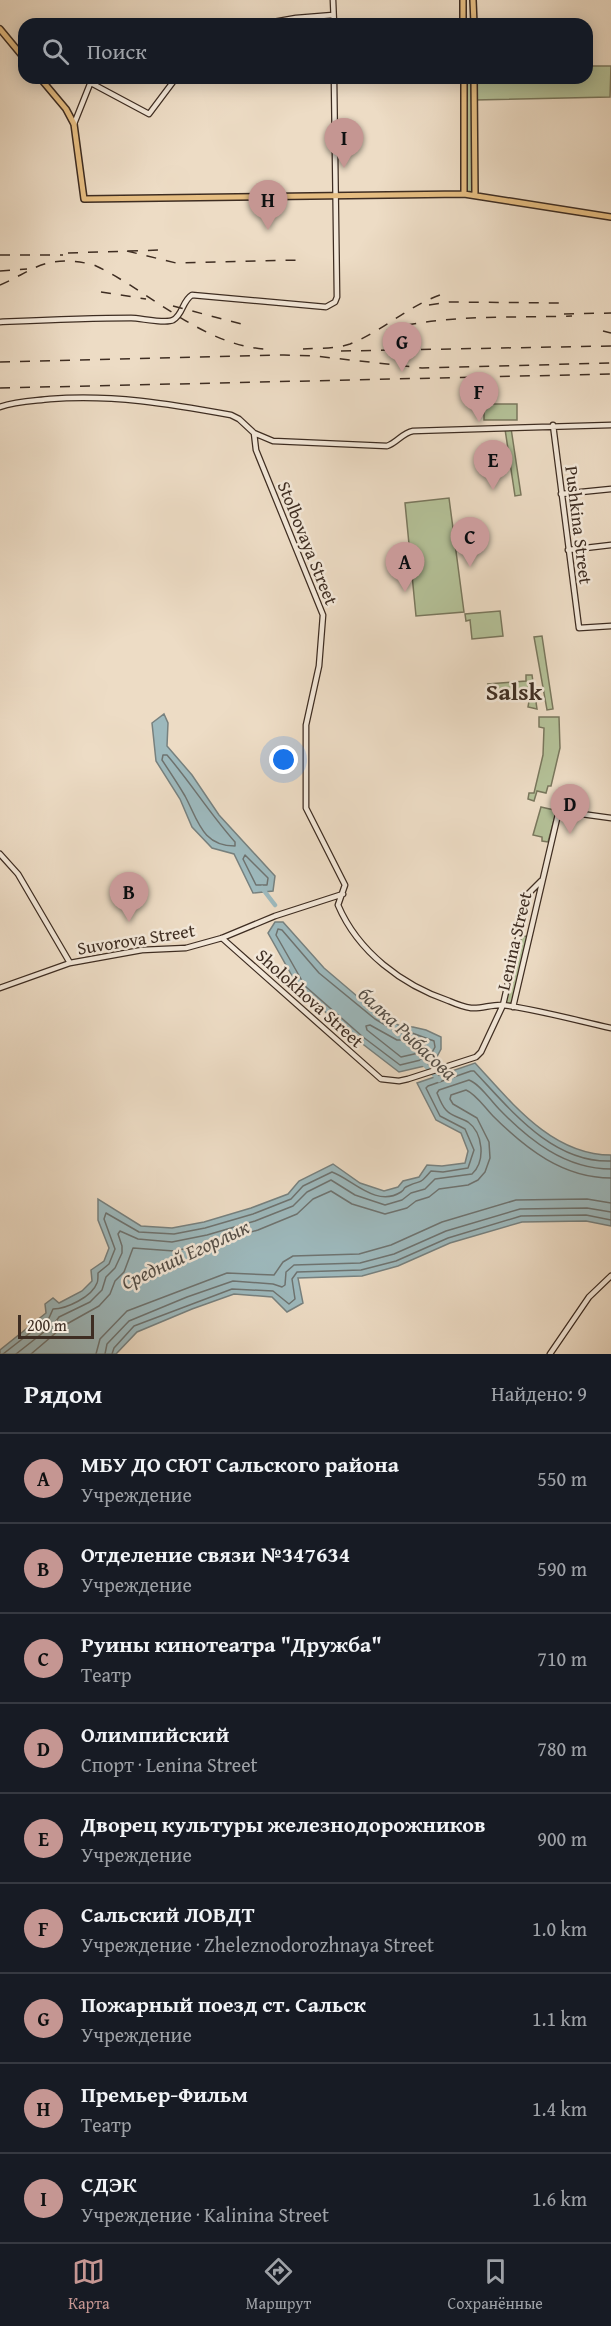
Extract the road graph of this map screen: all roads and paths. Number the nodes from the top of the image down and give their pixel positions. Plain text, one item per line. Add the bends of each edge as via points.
1 (333, 0) edge
2 (463, 0) edge
3 (473, 0) edge
4 (333, 15) joint
5 (309, 18) edge
6 (463, 18) edge
7 (474, 18) edge
8 (0, 29) edge
9 (18, 51) edge
10 (45, 84) edge
11 (91, 84) edge
12 (97, 84) edge
13 (172, 84) edge
14 (334, 84) edge
15 (464, 84) edge
16 (474, 84) edge
17 (74, 124) junction
18 (464, 194) junction
19 (475, 195) junction
20 (336, 196) junction
21 (611, 217) edge
22 (0, 322) edge
23 (0, 407) edge
24 (611, 424) edge
25 (553, 425) junction
26 (254, 433) junction
27 (611, 489) edge
28 (561, 494) junction
29 (611, 545) edge
30 (568, 550) junction
31 (611, 626) edge
32 (559, 810) dead end
33 (567, 812) dead end
34 (611, 818) edge
35 (0, 854) edge
36 (541, 882) junction
37 (343, 894) junction
38 (222, 938) junction
39 (70, 963) junction
40 (0, 988) edge
41 (503, 1005) junction
42 (513, 1007) junction
43 (497, 1022) junction
44 (611, 1028) edge
45 (611, 1276) edge
46 (550, 1354) edge

1 - 4 main road
2 - 6 main road
3 - 7 main road
4 - 5 main road
8 - 9 main road
10 - 17 main road
11 - 17 main road
12 - 13 main road via 149,114
14 - 20 main road
15 - 18 main road
16 - 19 main road
17 - 20 main road via 84,199
18 - 19 main road
18 - 20 main road
19 - 21 main road
20 - 22 main road via 337,297 326,307 192,295 169,322 124,318
23 - 26 main road via 74,397 146,401 231,416
24 - 25 main road
25 - 26 main road via 413,431 392,444 273,441
25 - 28 main road, Pushkina Street
26 - 37 main road, Stolbovaya Street via 256,450 323,615 306,725 306,808 345,885
27 - 28 main road
28 - 30 main road, Pushkina Street
29 - 30 main road
30 - 31 main road, Pushkina Street via 579,628
32 - 36 main road, Lenina Street
33 - 34 main road
35 - 39 main road via 18,874
36 - 41 main road, Lenina Street via 528,894
36 - 42 main road, Lenina Street
37 - 38 main road, Suvorova Street
37 - 41 main road via 338,905 352,932 366,949 410,984 469,1008
38 - 39 main road, Suvorova Street via 186,948 142,950
38 - 43 main road, Sholokhova Street via 381,1079 408,1079 476,1057
39 - 40 main road, Suvorova Street
41 - 42 main road
41 - 43 main road, Lenina Street
42 - 43 main road via 503,1012
42 - 44 main road
45 - 46 main road via 589,1297

